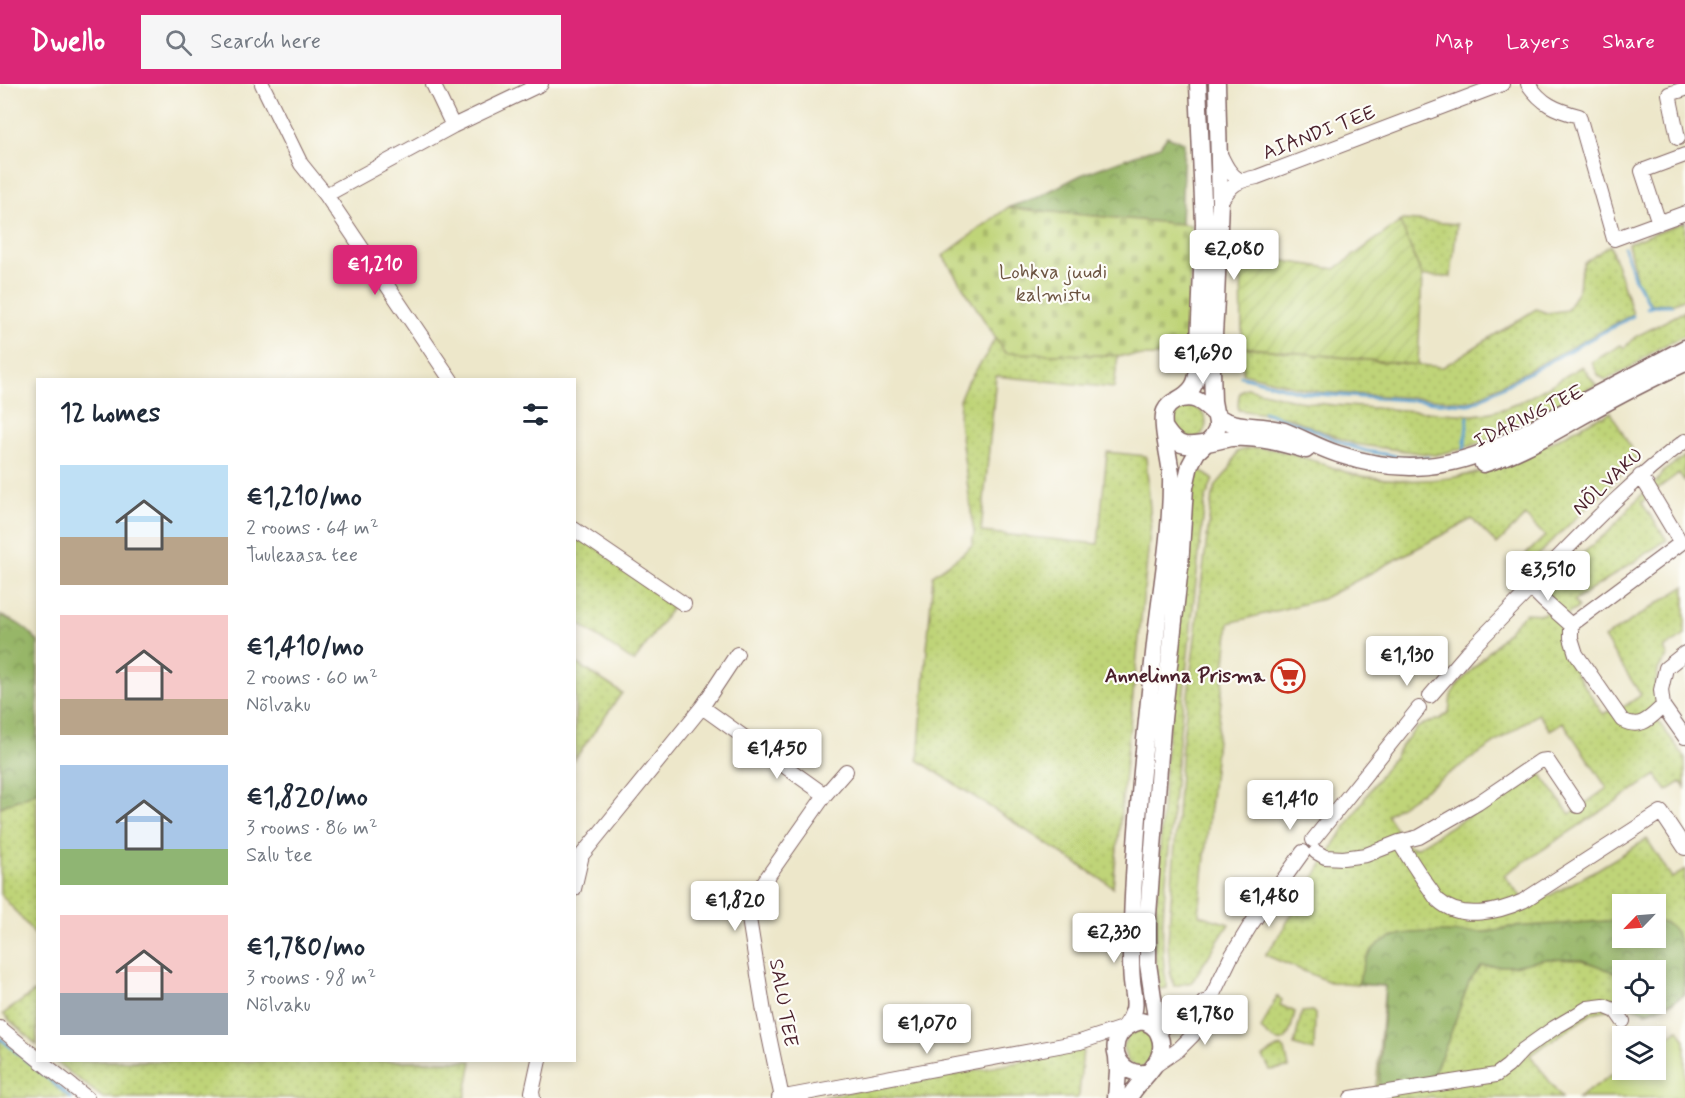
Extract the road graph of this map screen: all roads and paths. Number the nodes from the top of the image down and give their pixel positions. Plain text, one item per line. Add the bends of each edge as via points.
1 (262, 84) edge
2 (433, 84) edge
3 (540, 84) edge
4 (1198, 84) edge
5 (1217, 84) edge
6 (1502, 84) edge
7 (1528, 84) edge
8 (1475, 89) edge
9 (1685, 89) edge
10 (453, 126) junction
11 (1678, 138) dead end
12 (1219, 152) junction
13 (1685, 155) edge
14 (1240, 180) junction
15 (326, 195) junction
16 (1220, 202) junction
17 (1685, 213) edge
18 (1659, 223) junction
19 (1685, 348) edge
20 (1685, 363) edge
21 (450, 378) edge
22 (1614, 392) junction
23 (1597, 400) junction
24 (1177, 401) junction
25 (1215, 414) junction
26 (1164, 426) junction
27 (1685, 441) edge
28 (1207, 442) junction
29 (1640, 476) junction
30 (576, 530) edge
31 (1532, 589) junction
32 (684, 604) dead end
33 (1571, 625) junction
34 (1685, 653) edge
35 (737, 654) dead end
36 (1663, 706) junction
37 (702, 707) junction
38 (1685, 737) edge
39 (846, 771) dead end
40 (825, 795) junction
41 (1578, 806) dead end
42 (1399, 842) junction
43 (1311, 848) junction
44 (1685, 848) edge
45 (576, 880) edge
46 (1213, 991) junction
47 (1623, 1021) dead end
48 (1154, 1026) junction
49 (1125, 1027) junction
50 (0, 1028) edge
51 (1080, 1042) junction
52 (1117, 1057) junction
53 (36, 1058) edge
54 (41, 1062) edge
55 (539, 1062) edge
56 (1151, 1070) junction
57 (87, 1098) edge
58 (533, 1098) edge
59 (781, 1098) edge
60 (1116, 1098) edge
61 (1129, 1098) edge
62 (1351, 1098) edge

1 - 15 street via 301,164
2 - 10 street
3 - 10 street
4 - 24 main road via 1204,224 1198,367 1193,389
5 - 12 main road
6 - 8 street, AIANDI TEE
7 - 18 street via 1538,99 1579,116 1614,239
8 - 14 street, AIANDI TEE via 1257,177
9 - 11 street via 1669,93
10 - 15 street
12 - 14 street
12 - 16 main road
13 - 18 street via 1642,171
14 - 16 street
15 - 21 street
16 - 25 main road via 1212,370
17 - 18 street
19 - 22 main road, IDARINGTEE
20 - 22 main road, IDARINGTEE
22 - 23 main road, IDARINGTEE
23 - 25 main road, IDARINGTEE via 1472,458 1423,468 1362,462 1283,431 1235,424
23 - 28 main road, IDARINGTEE via 1539,440 1506,456 1470,467 1417,475 1378,473 1257,439
24 - 25 main road via 1192,398 1209,406
24 - 26 main road via 1165,412
25 - 28 main road via 1217,429
26 - 28 main road via 1182,445
26 - 49 main road via 1171,475 1167,542 1132,907 1135,1001
27 - 29 street, NÕLVAKU
28 - 48 main road via 1190,465 1185,487 1161,740 1148,915
29 - 31 street, NÕLVAKU
29 - 33 street via 1681,543
30 - 32 street
31 - 33 street
31 - 43 street, NÕLVAKU via 1430,696 1418,698 1419,708
33 - 36 street via 1576,654 1622,720 1642,723
34 - 36 street via 1666,668 1661,690
35 - 37 street
36 - 38 street
37 - 40 street
37 - 45 street via 582,855
39 - 40 street, SALU TEE
40 - 59 street, SALU TEE via 747,906
41 - 42 street via 1547,760 1540,761 1419,837
42 - 43 street via 1366,855 1343,858 1325,857
42 - 44 street via 1439,901 1476,913 1506,909 1523,900 1661,812
43 - 46 street, NÕLVAKU via 1250,926
46 - 48 street, NÕLVAKU via 1185,1022
46 - 56 street, NÕLVAKU via 1193,1035
47 - 62 street via 1616,1011 1605,1006 1588,1008 1518,1054 1496,1075
48 - 49 main road via 1141,1021
48 - 56 main road via 1162,1045
49 - 51 street
49 - 52 main road via 1117,1037
50 - 53 street
51 - 52 street via 1101,1045
51 - 59 street
52 - 56 main road via 1134,1073
52 - 60 main road
54 - 57 street
55 - 58 street
56 - 61 main road

